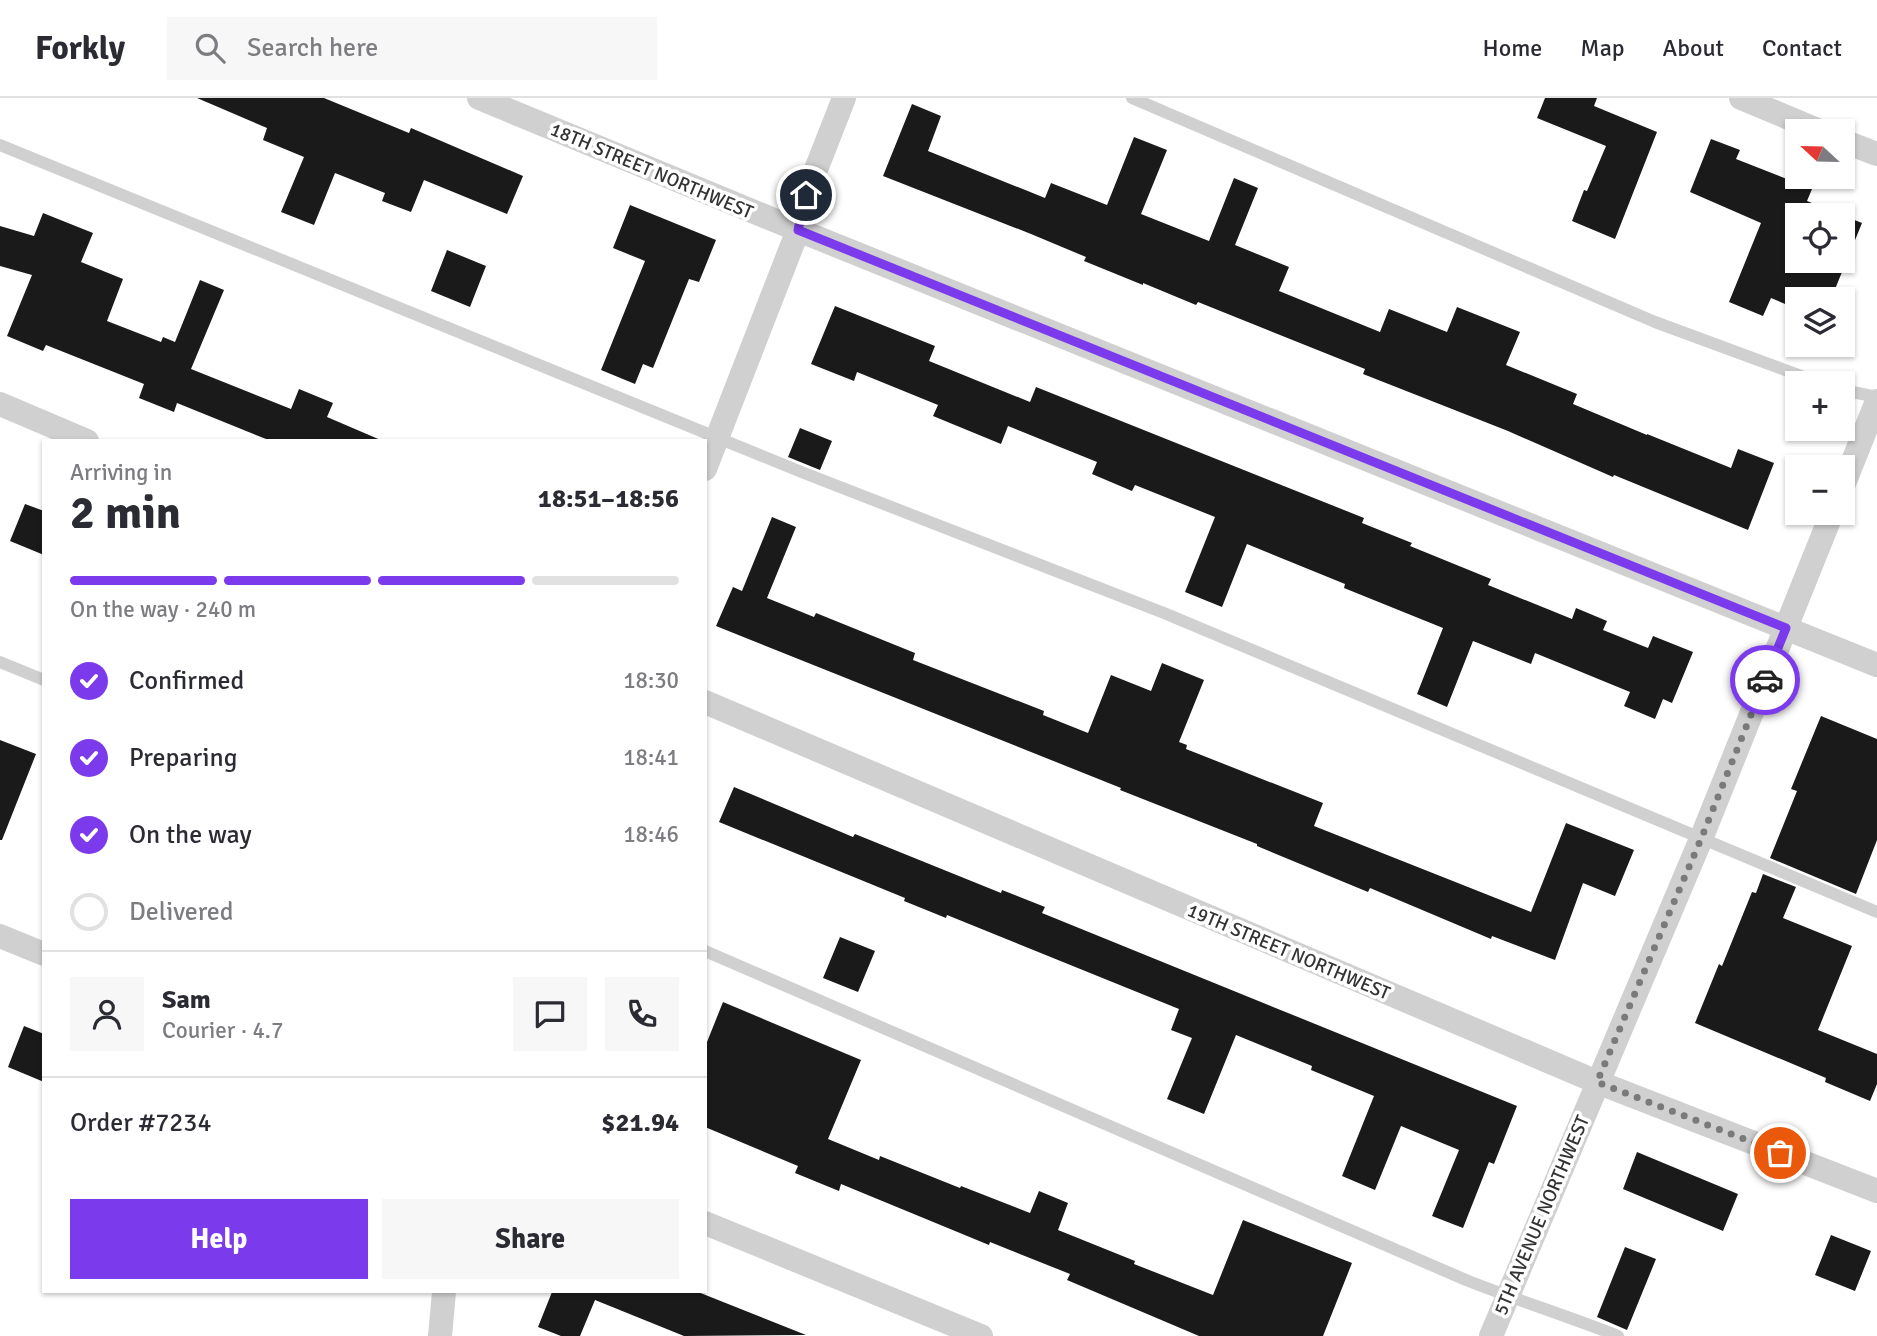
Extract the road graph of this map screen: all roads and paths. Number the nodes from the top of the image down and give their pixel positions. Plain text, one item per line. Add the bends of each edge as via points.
1 (480, 98) edge
2 (844, 98) edge
3 (1132, 98) edge
4 (1741, 98) edge
5 (1791, 119) edge
6 (0, 145) edge
7 (1855, 146) edge
8 (1877, 154) edge
9 (798, 230) junction
10 (1788, 371) edge
11 (1855, 393) edge
12 (1877, 399) edge
13 (0, 404) edge
14 (718, 438) junction
15 (82, 439) edge
16 (1855, 455) edge
17 (707, 464) edge
18 (1827, 525) edge
19 (1786, 628) junction
20 (0, 662) edge
21 (1877, 665) edge
22 (42, 679) edge
23 (707, 703) edge
24 (1701, 839) junction
25 (1877, 912) edge
26 (0, 936) edge
27 (707, 952) edge
28 (42, 953) edge
29 (1597, 1082) junction
30 (1877, 1191) edge
31 (707, 1224) edge
32 (444, 1293) edge
33 (1507, 1296) junction
34 (440, 1336) edge
35 (981, 1336) edge
36 (1491, 1336) edge
37 (1618, 1336) edge

1 - 9 street, 18TH STREET NORTHWEST
2 - 9 street via 806,195
3 - 10 lane via 1655,322
4 - 5 street
6 - 14 lane
7 - 8 street
9 - 14 street
9 - 19 street, 18TH STREET NORTHWEST
11 - 12 lane
12 - 16 street
13 - 15 street
14 - 17 street
14 - 24 lane via 1164,613
18 - 19 street, 5TH AVENUE NORTHWEST
19 - 21 street, 18TH STREET NORTHWEST
19 - 24 street, 5TH AVENUE NORTHWEST
20 - 22 lane
23 - 29 street, 19TH STREET NORTHWEST
24 - 25 lane
24 - 29 street, 5TH AVENUE NORTHWEST
26 - 28 street
27 - 33 lane
29 - 30 street, 19TH STREET NORTHWEST
29 - 33 street, 5TH AVENUE NORTHWEST
31 - 35 street
32 - 34 street
33 - 36 street, 5TH AVENUE NORTHWEST
33 - 37 lane

